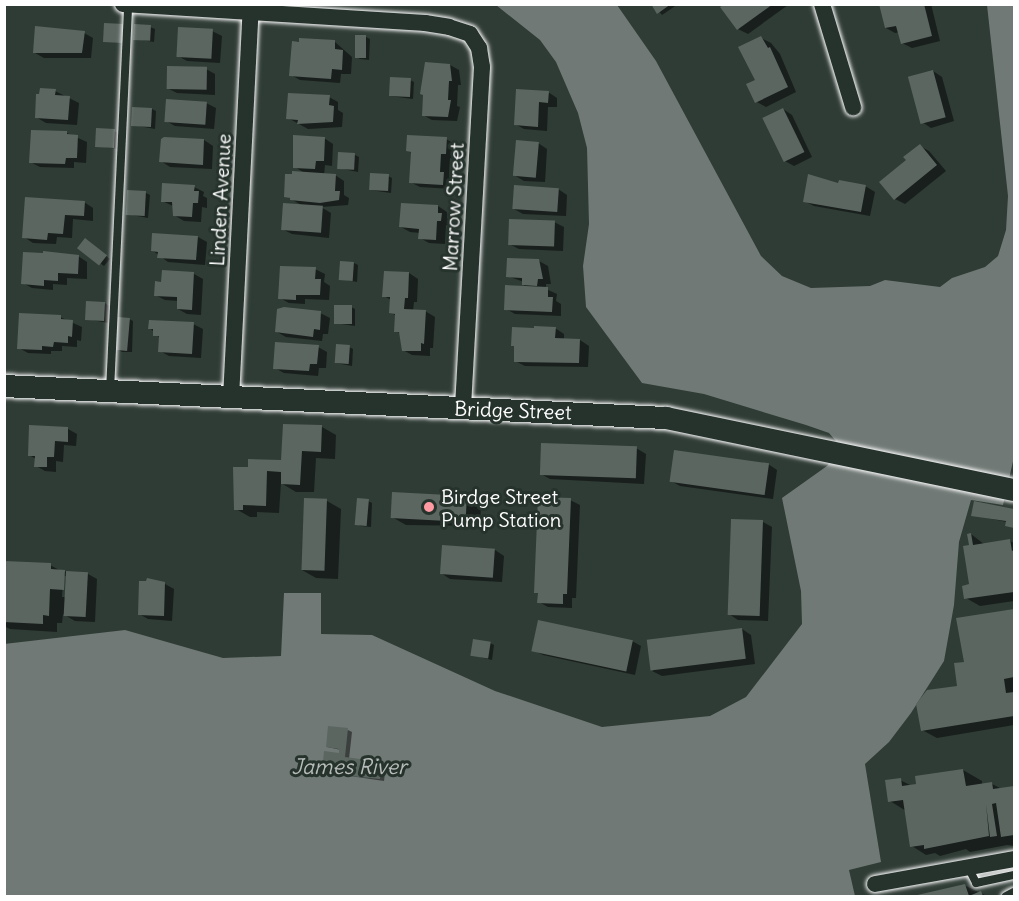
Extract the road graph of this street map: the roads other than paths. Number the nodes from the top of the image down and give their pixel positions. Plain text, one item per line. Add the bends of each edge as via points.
1 (123, 4) edge
2 (822, 4) edge
3 (128, 5) edge
4 (251, 8) edge
5 (853, 107) dead end
6 (4, 386) edge
7 (110, 391) junction
8 (231, 398) junction
9 (463, 409) junction
10 (1014, 490) edge
11 (1014, 858) edge
12 (968, 867) junction
13 (1014, 875) edge
14 (875, 884) dead end
15 (1014, 892) edge
16 (1006, 897) edge

1 - 3 street
2 - 5 street
3 - 4 street
3 - 7 lane
4 - 8 street, Linden Avenue
4 - 9 street, Marrow Street via 449,27 470,34 479,48 482,67
6 - 7 street, Bridge Street
7 - 8 street, Bridge Street
8 - 9 street, Bridge Street
9 - 10 street, Bridge Street via 666,418
11 - 12 street
12 - 13 lane via 976,883
12 - 14 street
15 - 16 lane

